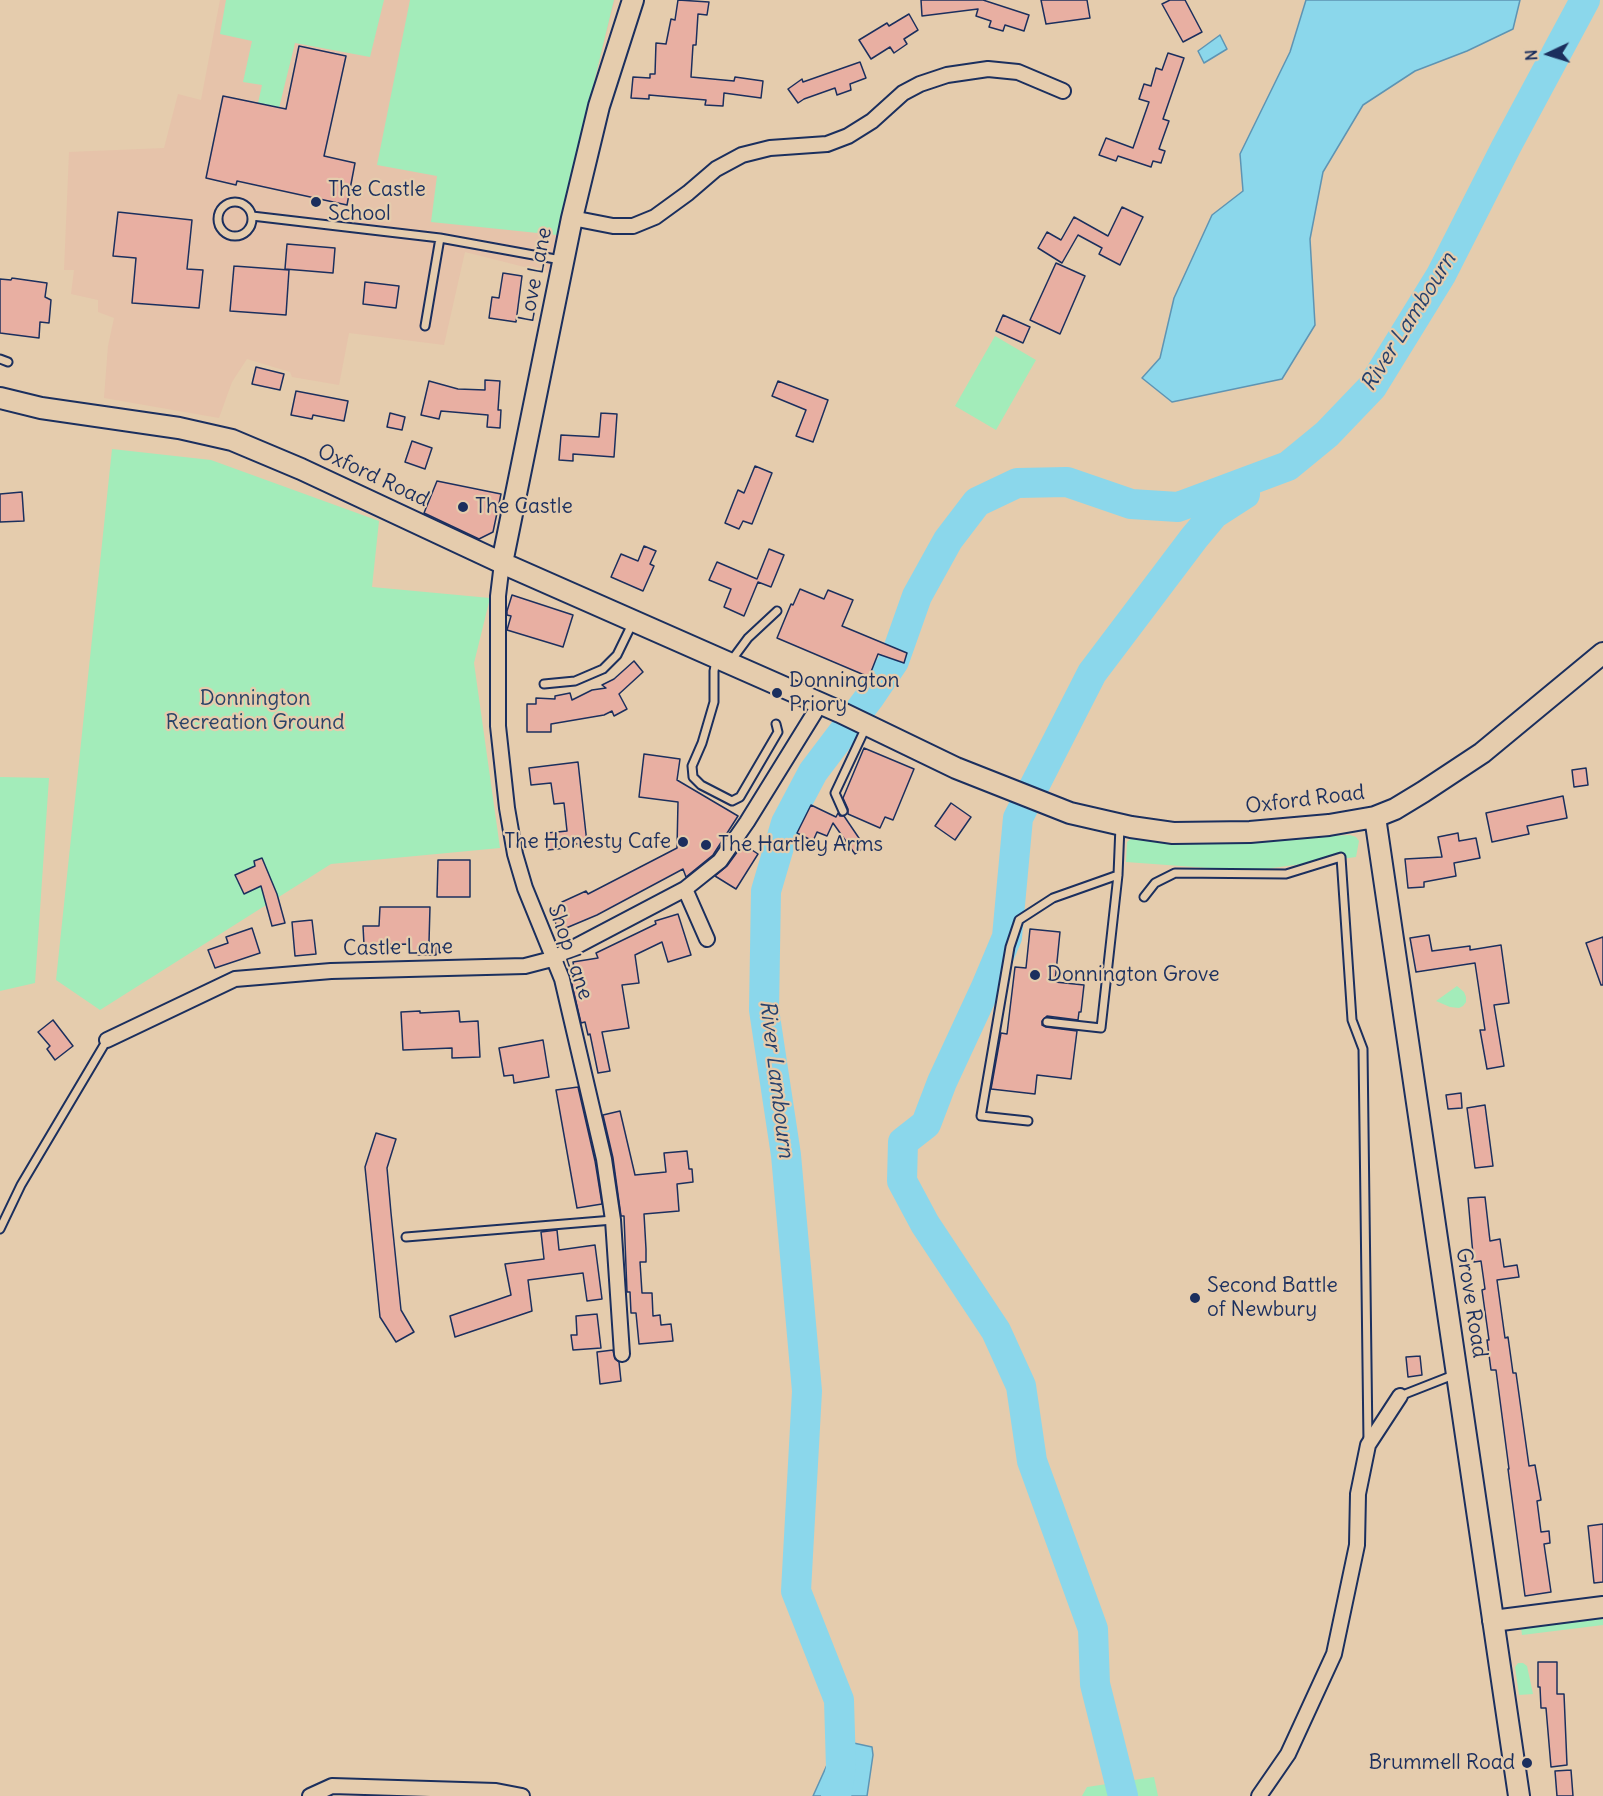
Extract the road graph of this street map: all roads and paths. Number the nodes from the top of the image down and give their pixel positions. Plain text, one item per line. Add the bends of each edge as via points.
1 (633, 0) edge
2 (1063, 91) dead end
3 (252, 216) junction
4 (572, 218) junction
5 (440, 238) junction
6 (563, 261) junction
7 (425, 326) dead end
8 (0, 398) edge
9 (502, 563) junction
10 (777, 611) dead end
11 (634, 620) junction
12 (1603, 653) edge
13 (723, 660) junction
14 (544, 684) dead end
15 (820, 704) junction
16 (776, 724) dead end
17 (864, 724) junction
18 (843, 811) dead end
19 (1375, 817) junction
20 (1120, 825) junction
21 (1118, 875) junction
22 (686, 889) junction
23 (1144, 897) dead end
24 (707, 939) dead end
25 (552, 959) junction
26 (1047, 1022) dead end
27 (107, 1040) joint
28 (1028, 1121) dead end
29 (613, 1220) junction
30 (0, 1229) edge
31 (406, 1237) dead end
32 (622, 1354) dead end
33 (1458, 1373) junction
34 (1400, 1396) joint
35 (1368, 1445) junction
36 (1603, 1607) edge
37 (1493, 1622) junction
38 (310, 1796) edge
39 (522, 1796) edge
40 (1259, 1796) edge
41 (1519, 1796) edge

1 - 4 main road, Love Lane via 599,105
2 - 4 street via 1018,72 988,69 947,75 903,93 848,136 827,144 770,148 742,155 716,169 655,217 633,226
3 - 3 lane via 250,227 236,236 226,233 219,224 220,213 231,203 242,204
3 - 5 lane
4 - 6 main road, Love Lane
5 - 6 lane
5 - 7 lane
6 - 9 main road, Love Lane
8 - 9 main road, Oxford Road via 41,408 179,428 232,441
9 - 11 main road, Oxford Road
9 - 25 street, Shop Lane via 498,726 507,808 515,854
10 - 13 lane
11 - 13 main road, Oxford Road
11 - 14 lane via 617,655 603,669 575,681
12 - 19 main road, Oxford Road via 1482,753 1423,792
13 - 15 main road, Oxford Road
13 - 16 lane via 714,671 714,702 692,766 693,777 732,801 740,797 778,732
15 - 17 main road, Oxford Road
15 - 22 street, Castle Lane via 720,861
17 - 18 lane via 835,793
17 - 20 main road, Oxford Road via 1013,792 1070,813
19 - 20 main road, Oxford Road via 1298,828 1216,833
19 - 33 main road, Grove Road
20 - 21 lane
21 - 26 lane via 1101,1028
21 - 28 lane via 1053,898 1019,920 1010,947 981,1116
22 - 24 street
22 - 25 street, Castle Lane
23 - 35 lane via 1155,883 1175,873 1286,874 1341,857 1352,1020 1363,1048
25 - 27 street, Castle Lane via 525,966 331,971 235,979
25 - 29 street, Shop Lane via 562,980 601,1148
27 - 30 lane via 21,1185
29 - 31 lane
29 - 32 street, Shop Lane
33 - 34 lane
33 - 37 main road, Grove Road
34 - 35 street
35 - 40 street via 1358,1494 1358,1545 1334,1654 1288,1754
36 - 37 main road
37 - 41 main road, Grove Road
38 - 39 street via 332,1786 496,1791

